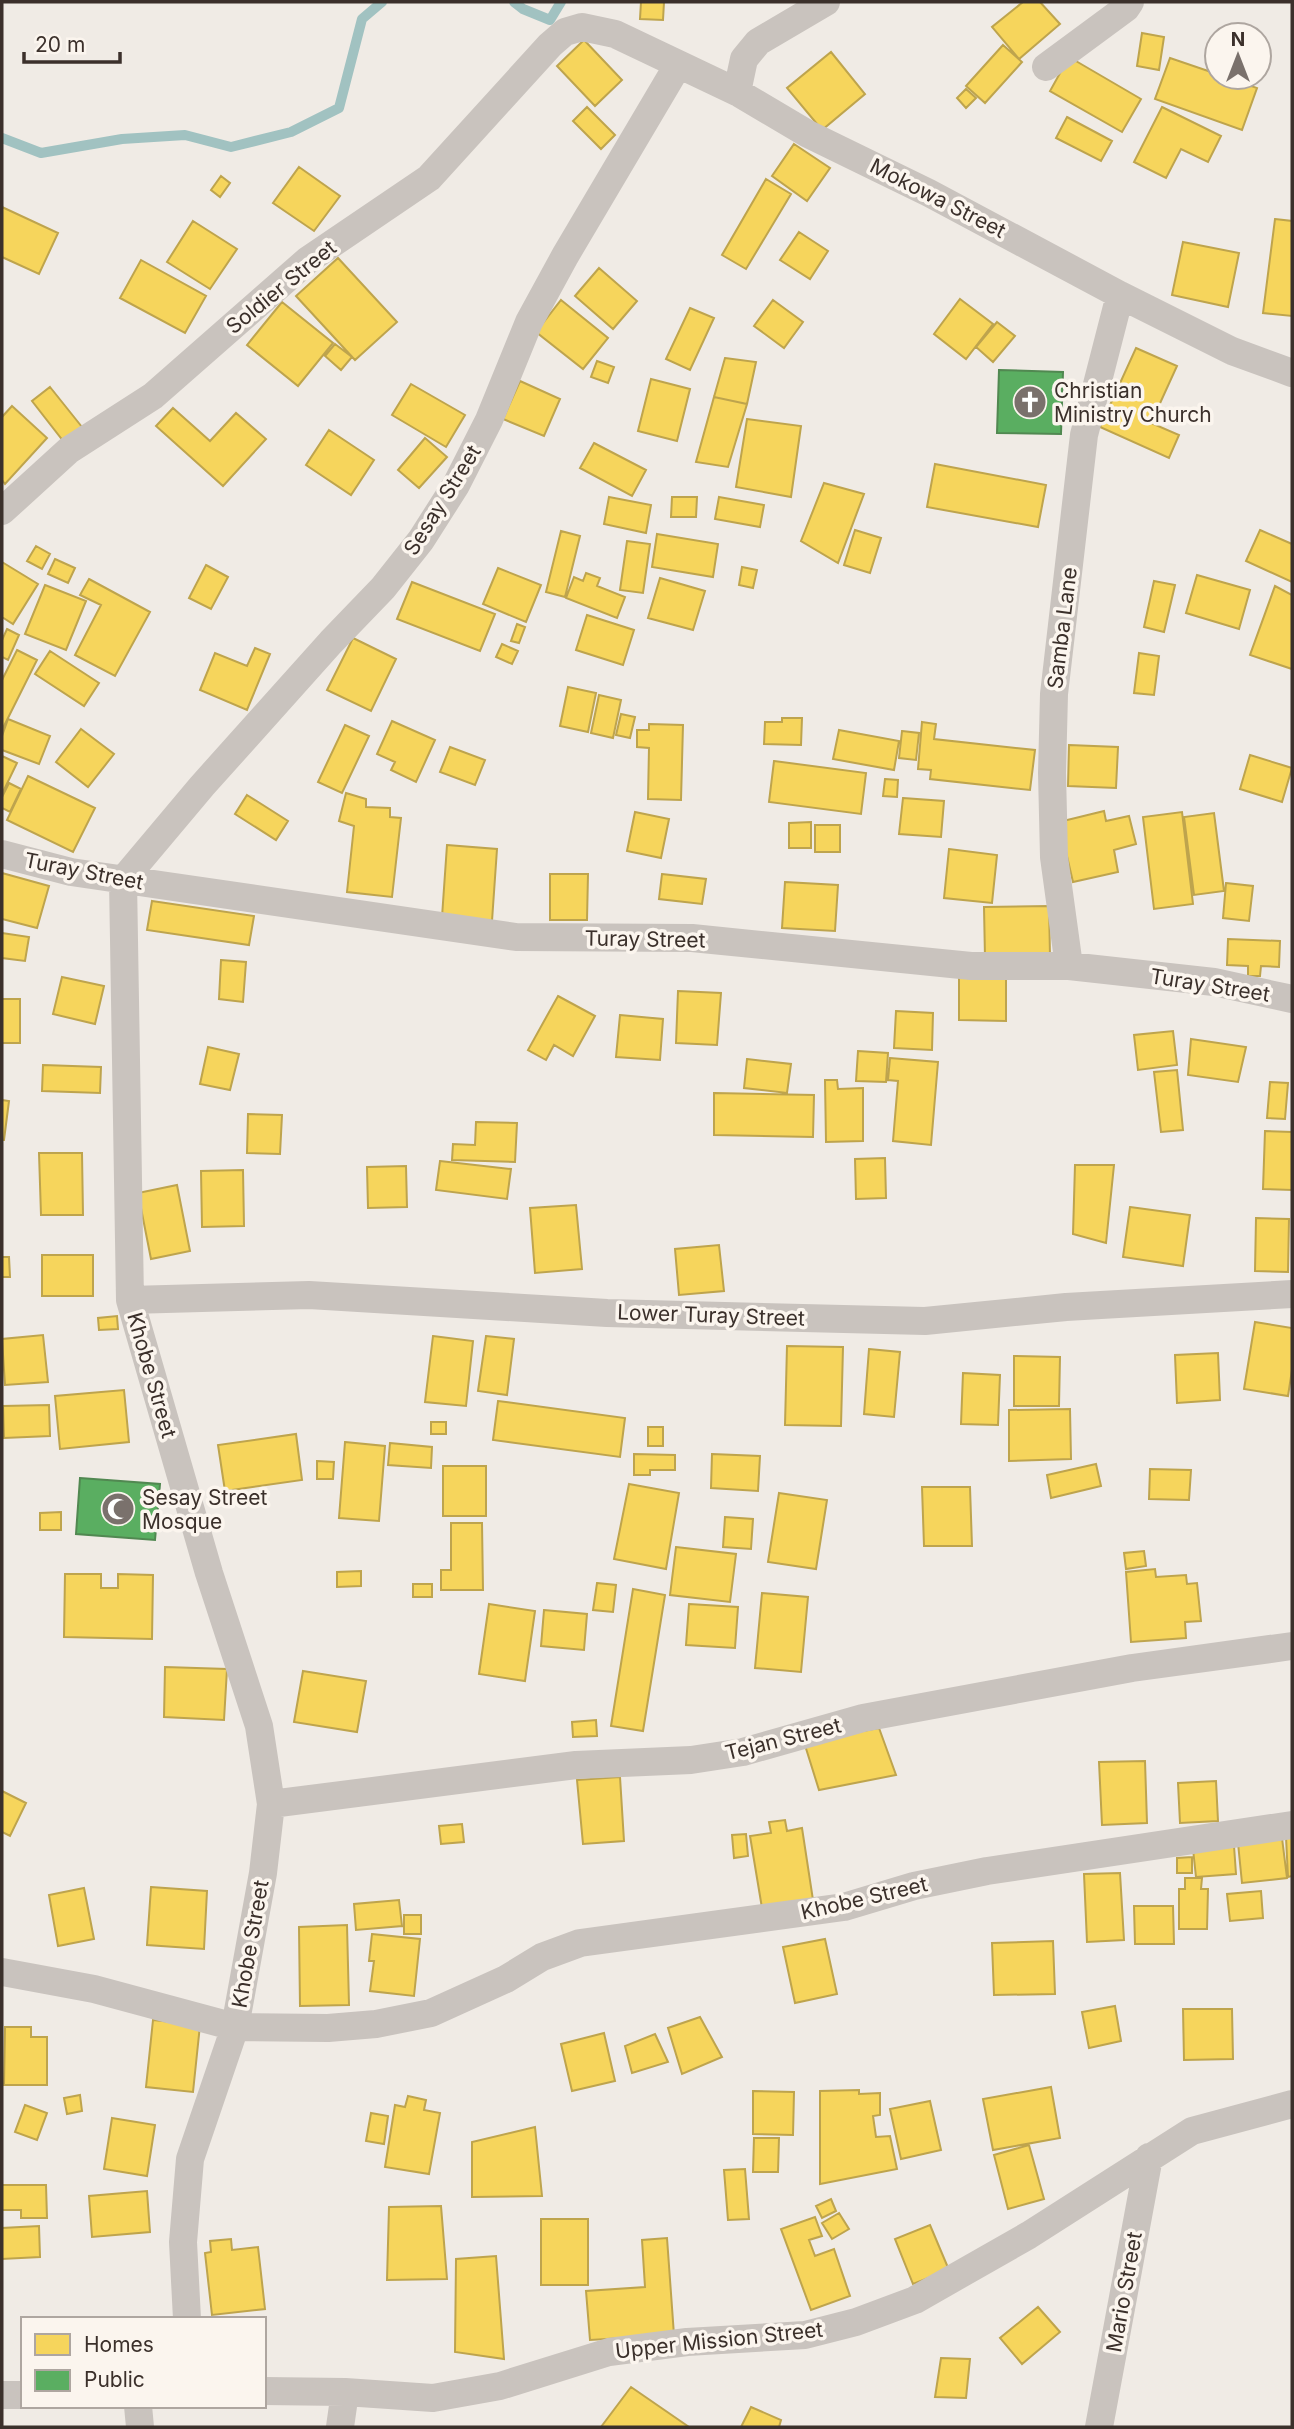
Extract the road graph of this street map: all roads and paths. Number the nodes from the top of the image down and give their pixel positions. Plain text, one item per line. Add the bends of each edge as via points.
1 (826, 2) edge
2 (1130, 2) edge
3 (582, 27) joint
4 (678, 65) junction
5 (1046, 67) dead end
6 (737, 92) junction
7 (1120, 295) junction
8 (1292, 373) edge
9 (2, 511) edge
10 (2, 854) edge
11 (123, 880) junction
12 (1069, 966) junction
13 (1292, 999) edge
14 (1292, 1294) edge
15 (130, 1300) junction
16 (1292, 1646) edge
17 (271, 1804) junction
18 (1292, 1825) edge
19 (2, 1972) edge
20 (234, 2027) junction
21 (1292, 2104) edge
22 (1149, 2157) junction
23 (187, 2317) edge
24 (266, 2391) edge
25 (345, 2392) junction
26 (2, 2395) edge
27 (21, 2395) edge
28 (138, 2408) edge
29 (140, 2427) edge
30 (340, 2427) edge
31 (1099, 2427) edge

1 - 6 street via 758,42 744,59
2 - 5 street
3 - 4 street, Mokowa Street via 615,34
3 - 9 street, Soldier Street via 565,32 550,45 429,178 308,260 153,396 69,450
4 - 6 street, Mokowa Street
4 - 11 street, Sesay Street via 529,322 489,420 421,540
6 - 7 street, Mokowa Street via 808,134
7 - 8 street, Mokowa Street via 1232,351
7 - 12 street, Samba Lane via 1084,435 1054,694 1054,857
10 - 11 street, Turay Street
11 - 12 street, Turay Street via 516,937 692,938 971,966
11 - 15 street, Khobe Street
12 - 13 street, Turay Street via 1214,982
14 - 15 street, Lower Turay Street via 1066,1307 925,1321 607,1312 309,1295
15 - 17 street, Khobe Street via 209,1573 259,1726
16 - 17 street, Tejan Street via 1132,1668 876,1716 743,1752 691,1760 576,1765
17 - 20 street, Khobe Street
18 - 20 street, Khobe Street via 987,1871 844,1907 580,1943 542,1956 506,1979 430,2013 376,2024
19 - 20 street via 94,1989
20 - 23 street via 190,2159 183,2242
21 - 22 street, Upper Mission Street via 1192,2131
22 - 25 street, Upper Mission Street via 1029,2235 915,2300 856,2322 805,2335 610,2352 500,2386 433,2398
22 - 31 street, Mario Street
24 - 25 street, Upper Mission Street
25 - 30 street
26 - 27 street
28 - 29 street

